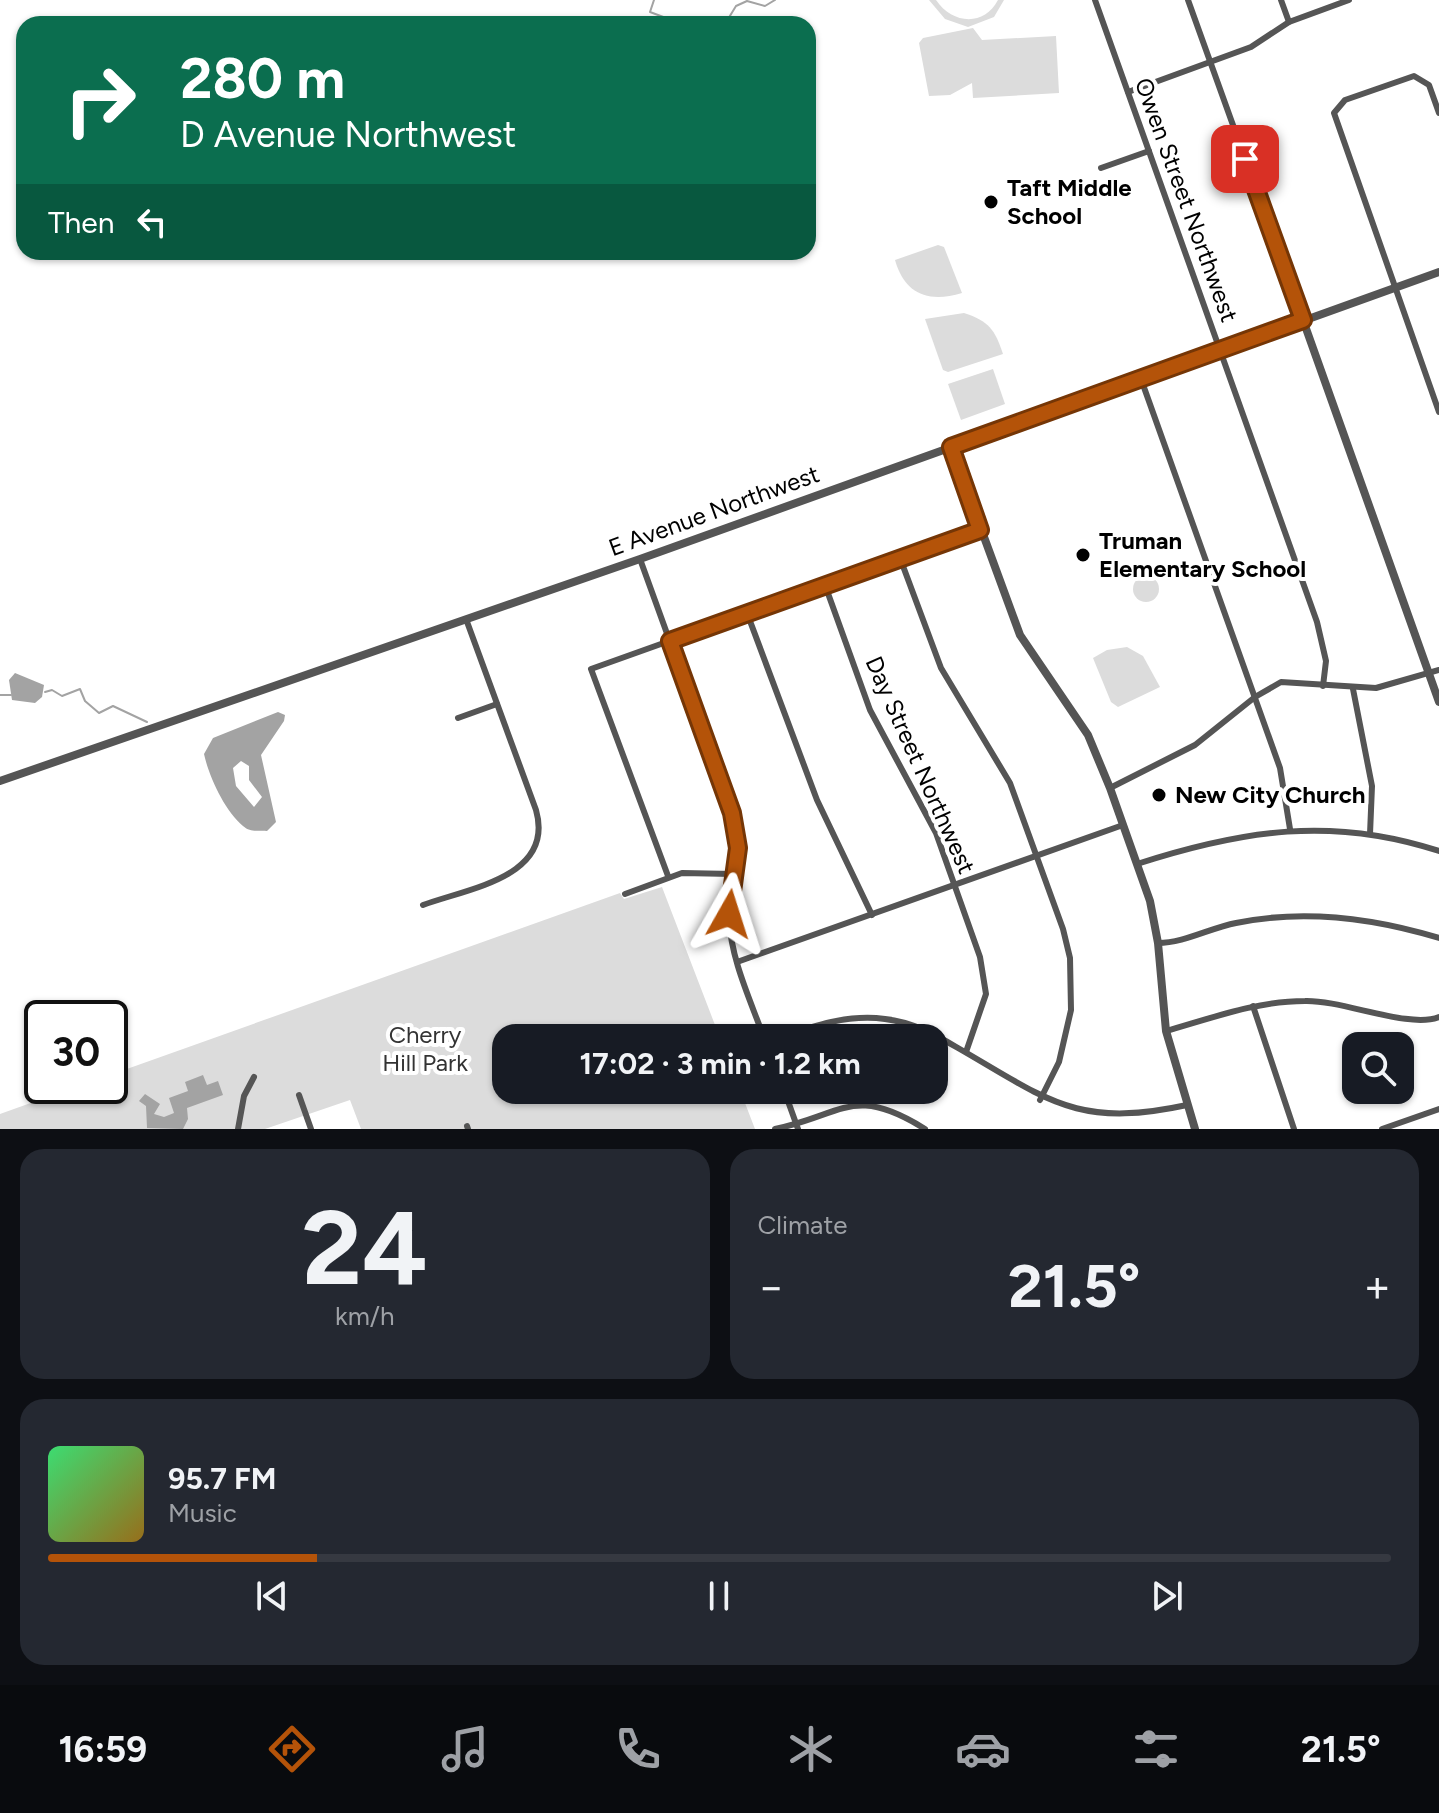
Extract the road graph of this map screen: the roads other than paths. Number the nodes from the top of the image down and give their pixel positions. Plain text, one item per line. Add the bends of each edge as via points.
1 (1095, 0) edge
2 (1188, 0) edge
3 (1281, 0) edge
4 (1349, 0) edge
5 (1289, 22) junction
6 (1210, 61) junction
7 (1128, 92) junction
8 (1439, 113) edge
9 (1149, 151) junction
10 (1101, 168) dead end
11 (1439, 272) edge
12 (1395, 287) junction
13 (1303, 320) junction
14 (1221, 350) junction
15 (1141, 379) junction
16 (1439, 412) edge
17 (951, 447) junction
18 (980, 530) junction
19 (900, 558) junction
20 (640, 559) junction
21 (825, 585) junction
22 (747, 613) junction
23 (466, 619) junction
24 (670, 641) junction
25 (1439, 670) edge
26 (1429, 674) junction
27 (1323, 686) junction
28 (1353, 689) junction
29 (1255, 697) junction
30 (1439, 702) edge
31 (497, 704) junction
32 (458, 718) dead end
33 (0, 781) edge
34 (1110, 788) junction
35 (1123, 825) junction
36 (1290, 829) junction
37 (1370, 834) junction
38 (1439, 851) edge
39 (1037, 856) junction
40 (1137, 864) junction
41 (733, 874) junction
42 (668, 876) junction
43 (955, 885) junction
44 (625, 894) dead end
45 (423, 905) dead end
46 (872, 915) junction
47 (1439, 938) edge
48 (1158, 943) junction
49 (737, 962) junction
50 (1253, 1006) junction
51 (1439, 1017) edge
52 (759, 1024) edge
53 (818, 1024) edge
54 (906, 1024) edge
55 (1166, 1031) junction
56 (948, 1042) edge
57 (966, 1052) junction
58 (254, 1077) dead end
59 (299, 1095) dead end
60 (1040, 1100) junction
61 (789, 1104) edge
62 (1187, 1105) junction
63 (1439, 1109) edge
64 (797, 1126) edge
65 (238, 1129) edge
66 (311, 1129) edge
67 (775, 1129) edge
68 (925, 1129) edge
69 (1195, 1129) edge
70 (1294, 1129) edge
71 (1382, 1129) edge

1 - 7 street, Owen Street Northwest
2 - 6 street
3 - 5 street
4 - 5 street
5 - 6 street via 1263,41
6 - 7 street
6 - 13 street
7 - 9 street, Owen Street Northwest
8 - 12 street via 1429,85 1414,76 1337,106 1335,122
9 - 10 street
9 - 14 street, Owen Street Northwest
11 - 12 street, E Avenue Northwest
12 - 13 street, E Avenue Northwest
12 - 16 street
13 - 14 street, E Avenue Northwest
13 - 26 street
14 - 15 street, E Avenue Northwest
14 - 27 street, Owen Street Northwest via 1323,642
15 - 17 street, E Avenue Northwest
15 - 29 street
17 - 18 street
17 - 20 street, E Avenue Northwest
18 - 19 street
18 - 34 street via 1020,635 1088,735
19 - 21 street
19 - 39 street via 941,668 1010,783
20 - 23 street, E Avenue Northwest
20 - 24 street
21 - 22 street
21 - 43 street, Day Street Northwest via 870,710 936,833
22 - 24 street
22 - 46 street via 817,800
23 - 31 street
23 - 33 street, E Avenue Northwest
24 - 41 street via 732,813 738,848
24 - 42 street via 591,669
25 - 26 street
26 - 28 street
26 - 30 street
27 - 28 street
27 - 29 street via 1281,682
28 - 37 street via 1371,777
29 - 34 street via 1195,745
29 - 36 street via 1285,783
31 - 32 street
31 - 45 street via 539,822 536,850 519,870
34 - 35 street
35 - 39 street
35 - 40 street
36 - 37 street
36 - 40 street via 1193,845
37 - 38 street
39 - 43 street
39 - 60 street via 1063,929 1072,984 1059,1062
40 - 48 street
41 - 42 street
41 - 49 street via 729,914
42 - 44 street
43 - 46 street
43 - 57 street, Day Street Northwest via 980,957 986,994
46 - 49 street
47 - 48 street via 1357,919 1316,916 1235,923
48 - 55 street
49 - 52 street
50 - 51 street via 1338,1002 1415,1021
50 - 55 street
50 - 70 street
53 - 54 street via 853,1017
55 - 62 street
56 - 57 street
57 - 60 street
58 - 65 street
59 - 66 street
60 - 62 street via 1063,1112 1105,1120 1155,1116
61 - 64 street
62 - 69 street
63 - 71 street
64 - 67 street
64 - 68 street via 833,1108 860,1105 882,1108

